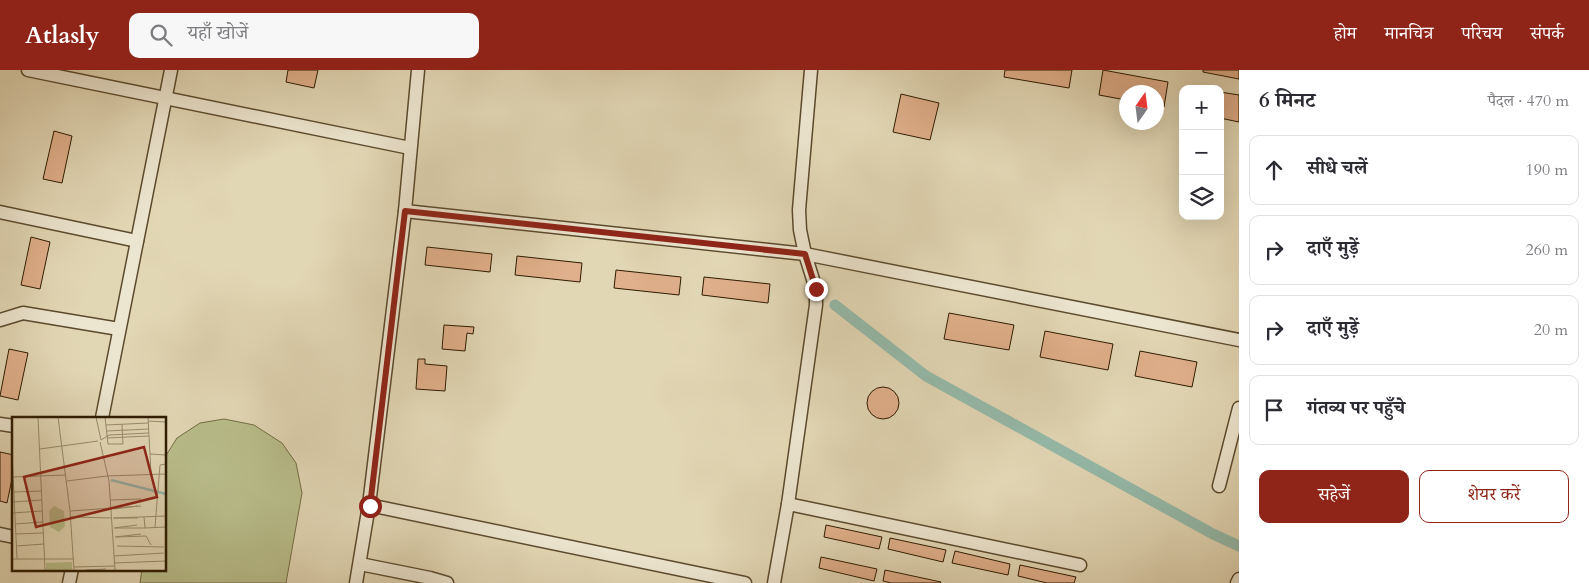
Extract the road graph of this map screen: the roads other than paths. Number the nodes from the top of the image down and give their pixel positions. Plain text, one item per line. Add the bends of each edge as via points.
1 (28, 70) edge
2 (171, 70) edge
3 (418, 70) edge
4 (811, 70) edge
5 (165, 98) junction
6 (410, 148) junction
7 (405, 211) junction
8 (0, 212) edge
9 (137, 241) junction
10 (805, 254) junction
11 (0, 320) edge
12 (119, 330) junction
13 (1239, 340) edge
14 (1239, 408) edge
15 (102, 417) edge
16 (1219, 486) dead end
17 (788, 504) junction
18 (370, 506) junction
19 (360, 564) junction
20 (1080, 565) dead end
21 (72, 570) edge
22 (1239, 579) edge
23 (69, 583) edge
24 (356, 583) edge
25 (447, 583) edge
26 (745, 583) edge
27 (774, 583) edge
28 (1237, 583) edge

1 - 5 street
2 - 5 street
3 - 6 street
4 - 10 street via 799,210
5 - 6 street
5 - 9 street
6 - 7 street
7 - 10 street
7 - 18 street
8 - 9 street
9 - 12 street
10 - 13 street
10 - 17 street via 816,289 816,306
11 - 12 street via 23,313
12 - 15 street
14 - 16 street
17 - 20 street
17 - 27 street
18 - 19 street
18 - 26 street
19 - 24 street
19 - 25 street
21 - 23 street
22 - 28 street

